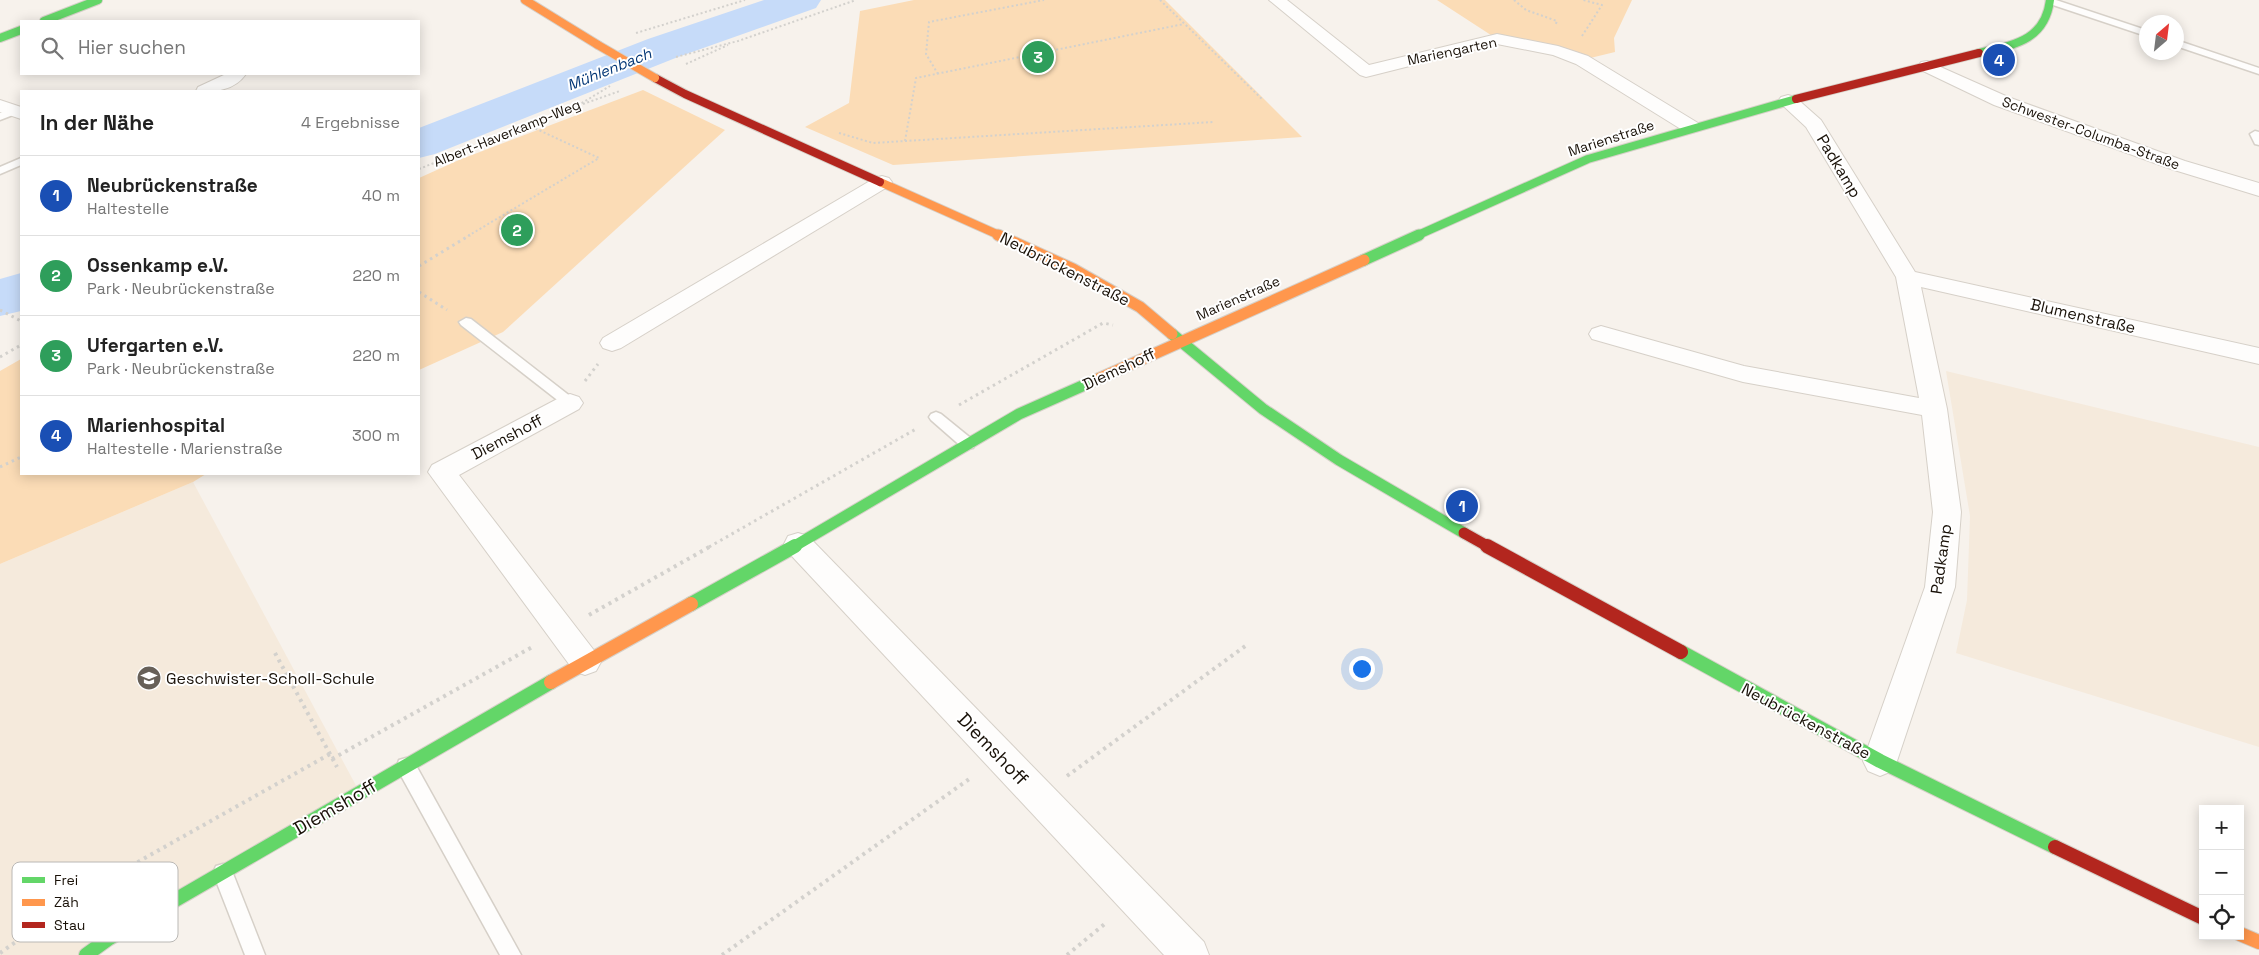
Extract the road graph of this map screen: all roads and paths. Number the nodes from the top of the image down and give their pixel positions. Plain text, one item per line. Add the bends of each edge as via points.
1 (98, 0) edge
2 (525, 0) edge
3 (745, 0) edge
4 (856, 0) edge
5 (1044, 0) edge
6 (1160, 0) edge
7 (1277, 0) edge
8 (1583, 0) edge
9 (2050, 0) edge
10 (47, 20) edge
11 (1184, 24) junction
12 (20, 30) edge
13 (2139, 31) edge
14 (0, 38) edge
15 (598, 45) junction
16 (2184, 46) edge
17 (1570, 55) junction
18 (1927, 66) junction
19 (2259, 71) edge
20 (938, 74) junction
21 (236, 75) edge
22 (655, 78) junction
23 (207, 90) edge
24 (595, 95) dead end
25 (1263, 100) dead end
26 (1788, 101) junction
27 (577, 106) junction
28 (1213, 122) dead end
29 (530, 126) junction
30 (1691, 127) junction
31 (835, 132) dead end
32 (905, 141) junction
33 (20, 161) edge
34 (420, 169) edge
35 (0, 171) edge
36 (882, 182) junction
37 (2259, 190) edge
38 (420, 265) edge
39 (1907, 277) junction
40 (420, 293) edge
41 (0, 310) edge
42 (20, 320) edge
43 (466, 322) joint
44 (1122, 327) dead end
45 (1601, 334) dead end
46 (1179, 341) junction
47 (612, 343) joint
48 (20, 346) edge
49 (2259, 356) edge
50 (0, 357) edge
51 (570, 403) junction
52 (1934, 409) junction
53 (936, 418) junction
54 (968, 444) junction
55 (20, 457) edge
56 (0, 467) edge
57 (798, 544) junction
58 (562, 630) junction
59 (1248, 644) dead end
60 (275, 653) dead end
61 (585, 662) junction
62 (330, 754) junction
63 (1000, 756) junction
64 (332, 759) junction
65 (1880, 761) junction
66 (406, 766) junction
67 (353, 796) junction
68 (1039, 797) junction
69 (138, 862) edge
70 (223, 872) junction
71 (178, 898) edge
72 (1136, 898) junction
73 (2199, 916) edge
74 (2244, 936) edge
75 (16, 942) edge
76 (104, 942) edge
77 (2259, 942) edge
78 (0, 953) edge
79 (86, 955) edge
80 (255, 955) edge
81 (510, 955) edge
82 (722, 955) edge
83 (1067, 955) edge
84 (1190, 955) edge

1 - 10 street
2 - 15 street, Neubrückenstraße
3 - 15 path
4 - 22 path via 738,41
5 - 20 path via 929,22 926,54
6 - 11 path
7 - 17 street, Mariengarten via 1366,71 1497,39
8 - 17 path via 1602,5
9 - 13 lane
9 - 18 street, Marienstraße via 2052,11 2044,29 2001,47
11 - 20 path
11 - 25 path
12 - 14 street
15 - 22 street, Neubrückenstraße, bridge
16 - 19 lane
17 - 30 street, Mariengarten
18 - 26 street, Marienstraße
18 - 37 street, Schwester-Columba-Straße via 2001,101 2178,165
20 - 32 path via 916,78
21 - 23 street
22 - 27 path
22 - 36 street, Neubrückenstraße
24 - 27 path, Albert-Haverkamp-Weg
26 - 30 street, Marienstraße
26 - 39 street, Padkamp via 1814,124
27 - 29 path, Albert-Haverkamp-Weg
28 - 32 path
29 - 34 path, Albert-Haverkamp-Weg
29 - 38 path via 599,158
30 - 46 street, Marienstraße via 1588,159
31 - 32 path via 873,142
33 - 35 lane
36 - 46 street, Neubrückenstraße via 1073,269 1140,307
36 - 47 street
39 - 49 street, Blumenstraße
39 - 52 street, Padkamp
40 - 43 path
41 - 42 path
43 - 51 lane
44 - 53 path via 1103,322
45 - 52 street via 1743,374
46 - 54 street, Diemshoff via 1019,414
46 - 65 street, Neubrückenstraße via 1263,409 1339,460 1496,552
47 - 51 path
48 - 50 path
51 - 58 street, Diemshoff via 442,472
52 - 65 street, Padkamp via 1947,512 1940,586
53 - 54 lane
53 - 58 path
54 - 57 street, Diemshoff
55 - 56 path
57 - 61 street, Diemshoff
57 - 63 street, Diemshoff
58 - 61 street, Diemshoff
58 - 64 path
59 - 68 path
60 - 62 path
61 - 66 street, Diemshoff
62 - 64 path
62 - 69 path
63 - 68 street, Diemshoff
63 - 82 path
64 - 67 path
65 - 73 street, Neubrückenstraße
66 - 67 street, Diemshoff
66 - 81 lane
67 - 70 street, Diemshoff
68 - 72 street, Diemshoff
70 - 71 street, Diemshoff
70 - 80 lane
72 - 83 path
72 - 84 street, Diemshoff
74 - 77 street
75 - 78 path
76 - 79 street, Diemshoff

